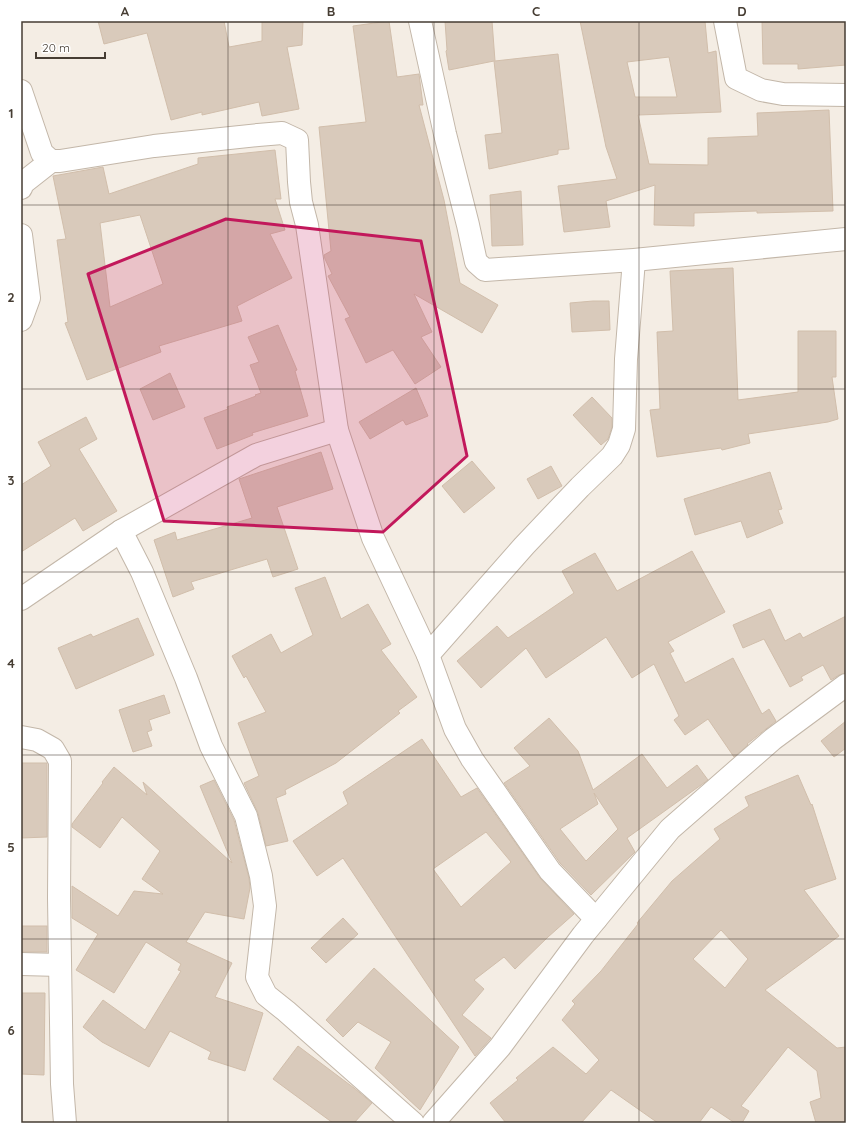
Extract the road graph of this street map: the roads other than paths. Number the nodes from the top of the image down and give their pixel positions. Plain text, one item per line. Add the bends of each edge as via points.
1 (420, 21) edge
2 (725, 21) edge
3 (21, 91) edge
4 (846, 95) edge
5 (51, 161) junction
6 (21, 188) edge
7 (21, 235) edge
8 (846, 239) edge
9 (634, 260) junction
10 (21, 320) edge
11 (337, 430) junction
12 (121, 531) junction
13 (21, 599) edge
14 (428, 655) junction
15 (846, 685) edge
16 (21, 737) edge
17 (596, 919) junction
18 (21, 964) edge
19 (60, 965) junction
20 (65, 1123) edge
21 (413, 1123) edge
22 (433, 1123) edge

1 - 9 street via 476,262 485,270
2 - 4 street via 736,78 761,90 783,94
3 - 5 street via 42,153
5 - 6 street via 22,183
5 - 11 street via 258,134 282,133 297,140 301,202 307,225
7 - 10 street via 29,298
8 - 9 street
9 - 14 street via 626,359 624,429 619,445 612,456 524,546
11 - 12 street via 256,455
11 - 14 street via 373,538
12 - 13 street
12 - 21 street via 142,572 211,746 246,816 261,876 265,906 257,977 266,995
14 - 17 street via 455,730 472,759 550,871
15 - 17 street via 773,739 670,829
16 - 19 street via 38,740 53,749 60,761
17 - 22 street via 500,1047
18 - 19 street
19 - 20 street

